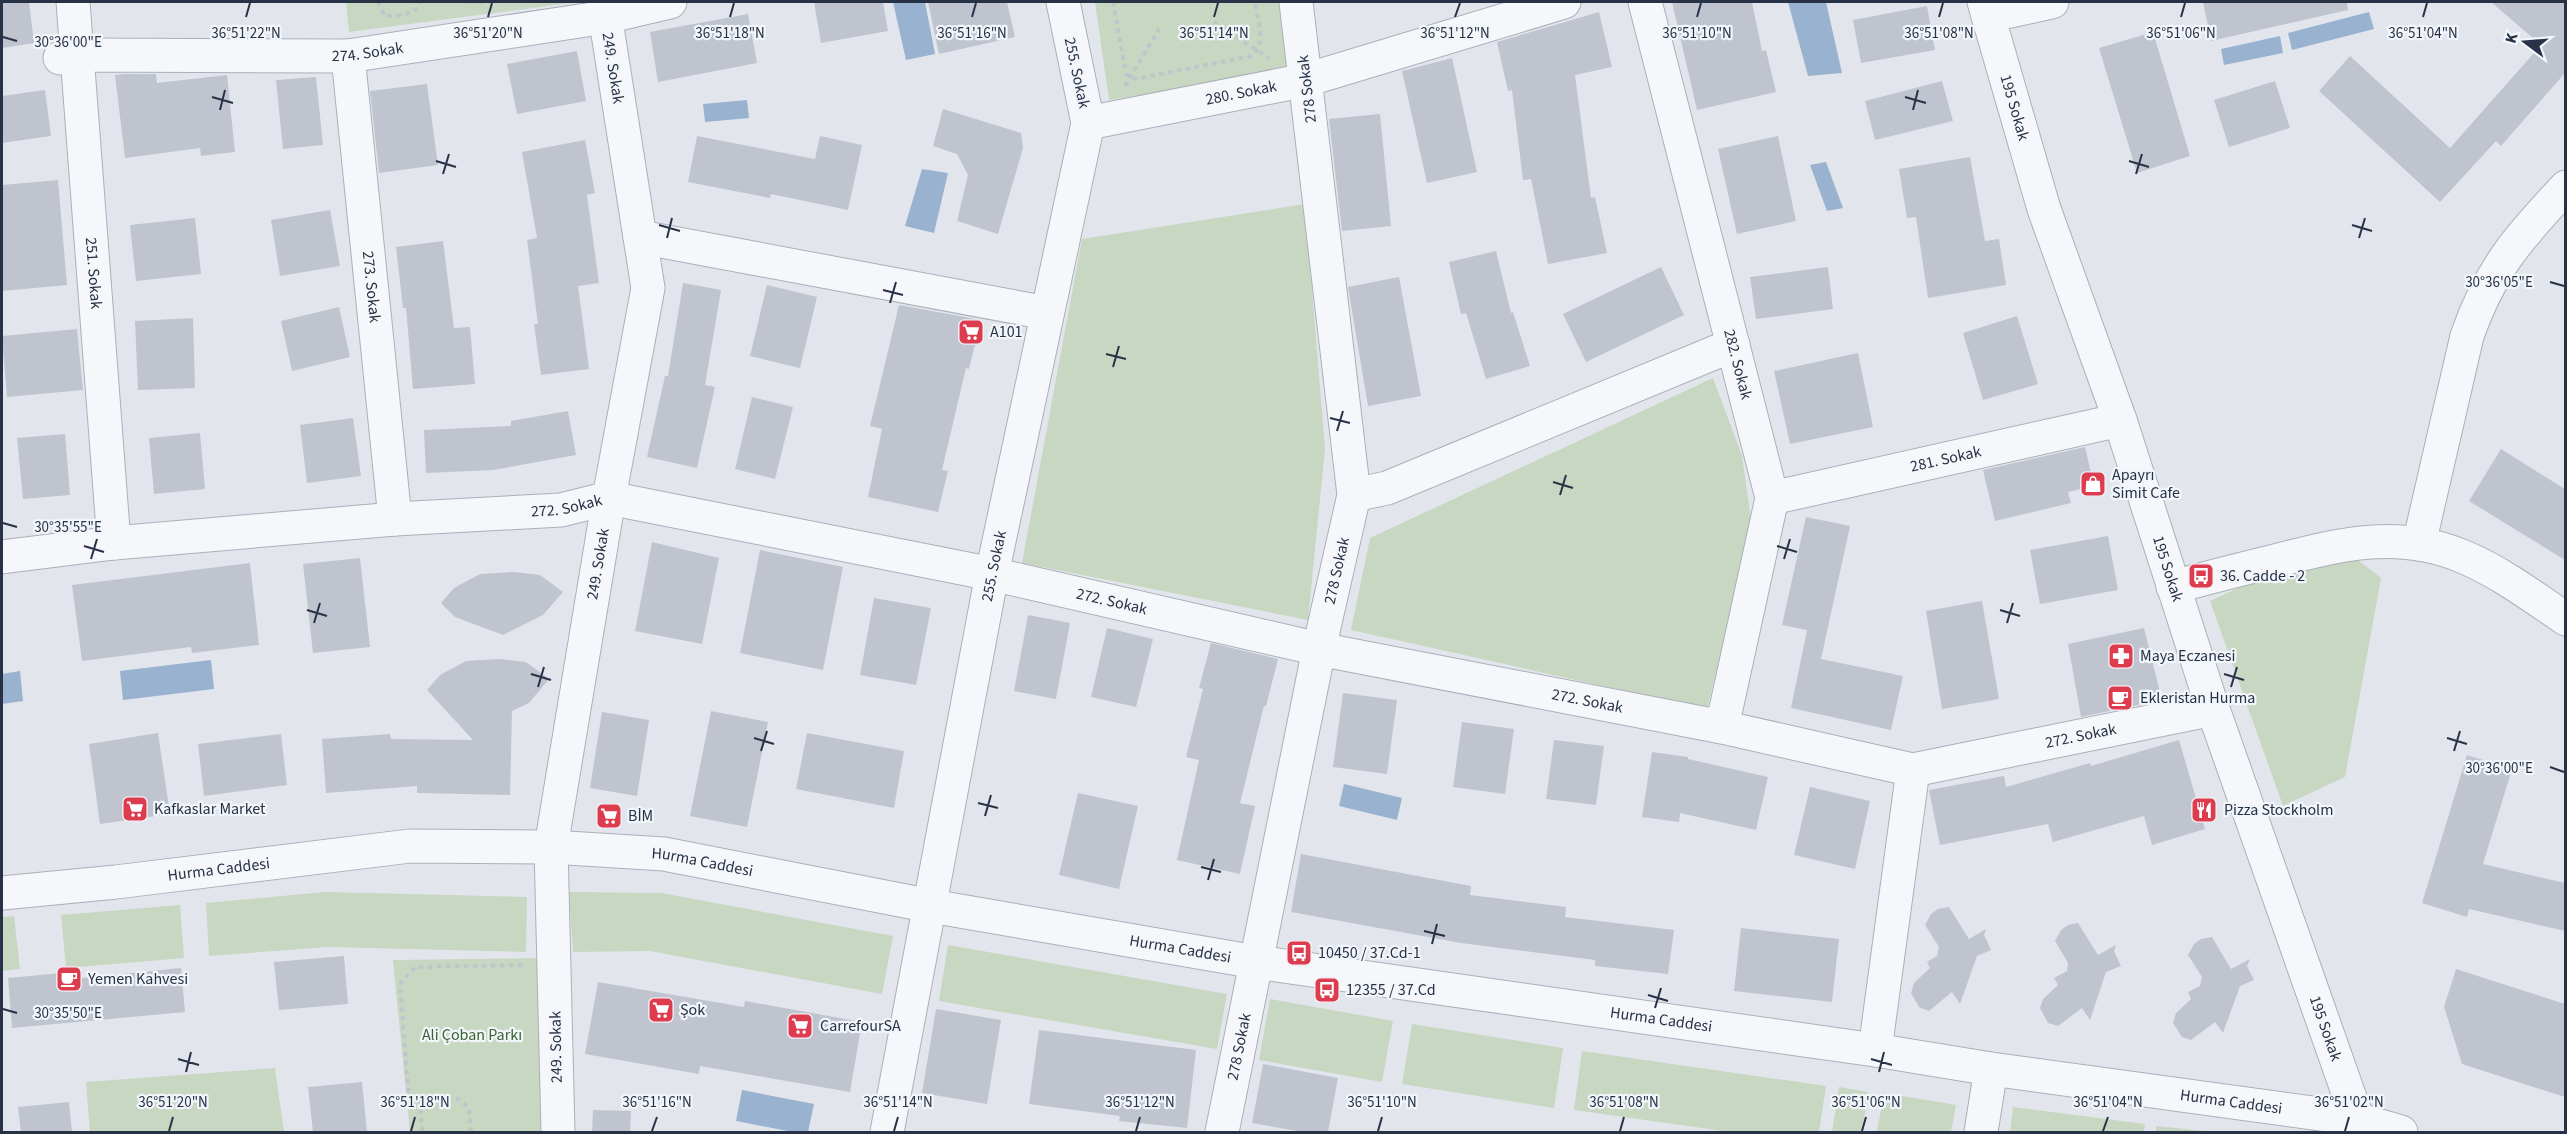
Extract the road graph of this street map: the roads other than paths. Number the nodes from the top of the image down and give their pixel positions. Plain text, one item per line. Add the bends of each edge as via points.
1 (73, 2) edge
2 (670, 2) edge
3 (1063, 2) edge
4 (1296, 2) edge
5 (1564, 2) edge
6 (1645, 2) edge
7 (2052, 2) edge
8 (604, 9) edge
9 (1986, 9) edge
10 (69, 56) junction
11 (348, 56) junction
12 (1298, 82) junction
13 (1088, 123) junction
14 (2565, 187) edge
15 (640, 237) junction
16 (1047, 313) junction
17 (1733, 345) junction
18 (2120, 420) junction
19 (1354, 495) junction
20 (609, 498) junction
21 (1772, 498) junction
22 (395, 519) junction
23 (114, 543) junction
24 (2419, 544) junction
25 (2, 558) edge
26 (992, 574) junction
27 (2173, 587) junction
28 (2565, 619) edge
29 (1319, 649) junction
30 (2213, 710) junction
31 (1722, 727) junction
32 (1913, 770) junction
33 (551, 847) junction
34 (2, 893) edge
35 (931, 906) junction
36 (1256, 962) junction
37 (1875, 1050) junction
38 (1992, 1069) junction
39 (2359, 1126) edge
40 (558, 1132) edge
41 (886, 1132) edge
42 (1222, 1132) edge
43 (1981, 1132) edge
44 (2401, 1132) edge

1 - 10 street, 251. Sokak
2 - 8 street, 274. Sokak
3 - 13 street, 255. Sokak
4 - 12 street, 278 Sokak
5 - 12 street, 280. Sokak
6 - 17 street, 282. Sokak
7 - 9 street
8 - 11 street, 274. Sokak
8 - 15 street, 249. Sokak
9 - 18 street, 195 Sokak via 2044,209
10 - 11 street, 274. Sokak
10 - 23 street, 251. Sokak
11 - 22 street, 273. Sokak
12 - 13 street, 280. Sokak
12 - 19 street, 278 Sokak
13 - 16 street, 255. Sokak
14 - 24 street via 2507,252 2475,314
15 - 16 street
15 - 20 street, 249. Sokak via 648,288
16 - 26 street, 255. Sokak
17 - 19 street via 1387,488
17 - 21 street, 282. Sokak
18 - 21 street, 281. Sokak
18 - 27 street, 195 Sokak
19 - 29 street, 278 Sokak
20 - 22 street, 272. Sokak via 561,510
20 - 26 street, 272. Sokak
20 - 33 street, 249. Sokak
21 - 31 street, 282. Sokak
22 - 23 street, 272. Sokak
23 - 25 street, 272. Sokak
24 - 27 street via 2339,544
24 - 28 street via 2482,565
26 - 29 street, 272. Sokak
26 - 35 street, 255. Sokak
27 - 30 street, 195 Sokak
29 - 31 street, 272. Sokak
29 - 36 street, 278 Sokak
30 - 32 street, 272. Sokak
30 - 39 street, 195 Sokak
31 - 32 street, 272. Sokak
32 - 37 street
33 - 34 street, Hurma Caddesi via 410,846
33 - 35 street, Hurma Caddesi via 664,854
33 - 40 street, 249. Sokak
35 - 36 street, Hurma Caddesi
35 - 41 street, 255. Sokak
36 - 37 street, Hurma Caddesi
36 - 42 street, 278 Sokak
37 - 38 street, Hurma Caddesi
38 - 39 street, Hurma Caddesi
38 - 43 street
39 - 44 street, Hurma Caddesi

